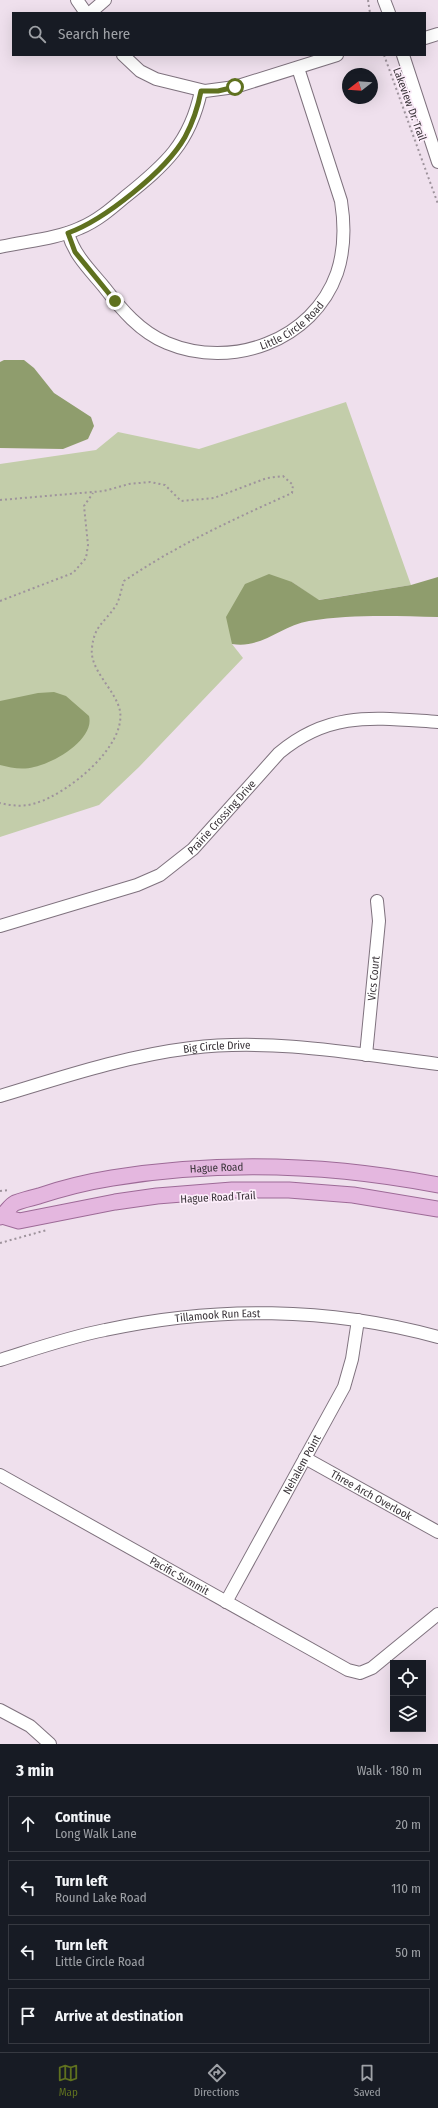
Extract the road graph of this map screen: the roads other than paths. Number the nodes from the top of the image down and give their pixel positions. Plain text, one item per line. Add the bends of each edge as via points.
1 (77, 0) edge
2 (105, 0) edge
3 (384, 0) edge
4 (85, 12) edge
5 (91, 12) edge
6 (389, 12) edge
7 (438, 34) edge
8 (426, 38) edge
9 (124, 56) edge
10 (335, 56) edge
11 (402, 56) edge
12 (298, 68) junction
13 (201, 91) junction
14 (438, 162) edge
15 (68, 233) junction
16 (0, 247) edge
17 (438, 722) edge
18 (377, 901) dead end
19 (0, 926) edge
20 (366, 1055) junction
21 (438, 1064) edge
22 (0, 1096) edge
23 (438, 1186) edge
24 (438, 1209) edge
25 (1, 1217) edge
26 (358, 1320) junction
27 (438, 1337) edge
28 (0, 1360) edge
29 (305, 1458) junction
30 (0, 1476) edge
31 (438, 1532) edge
32 (226, 1602) junction
33 (438, 1614) edge
34 (0, 1710) edge
35 (50, 1744) edge

1 - 4 street
2 - 5 street
3 - 6 street
7 - 8 street
9 - 13 street via 140,71 156,79
10 - 12 street
11 - 14 street
12 - 13 street via 235,87
12 - 15 street, Little Circle Road via 341,201 344,237 342,255 330,287 314,311 292,330 253,349 226,353 211,354 166,343 141,327 115,301 75,252
13 - 15 street via 194,120 173,154 105,214
15 - 16 street
17 - 19 street, Prairie Crossing Drive via 355,718 309,732 280,753 193,849 160,875 137,885
18 - 20 street, Vics Court via 379,921
20 - 21 street, Big Circle Drive
20 - 22 street, Big Circle Drive via 291,1046 192,1048 117,1062
23 - 25 main road, Hague Road via 369,1173 308,1167 185,1169 120,1176 70,1186 14,1204
24 - 25 main road, Hague Road via 353,1195 289,1190 232,1190 129,1200 19,1221
26 - 27 street, Tillamook Run East
26 - 28 street, Tillamook Run East via 275,1313 188,1317 104,1330
26 - 29 street, Nehalem Point via 346,1380
29 - 31 street, Three Arch Overlook
29 - 32 street, Nehalem Point
30 - 32 street, Pacific Summit
32 - 33 street, Pacific Summit via 340,1667 360,1673 372,1668
34 - 35 street via 30,1726

